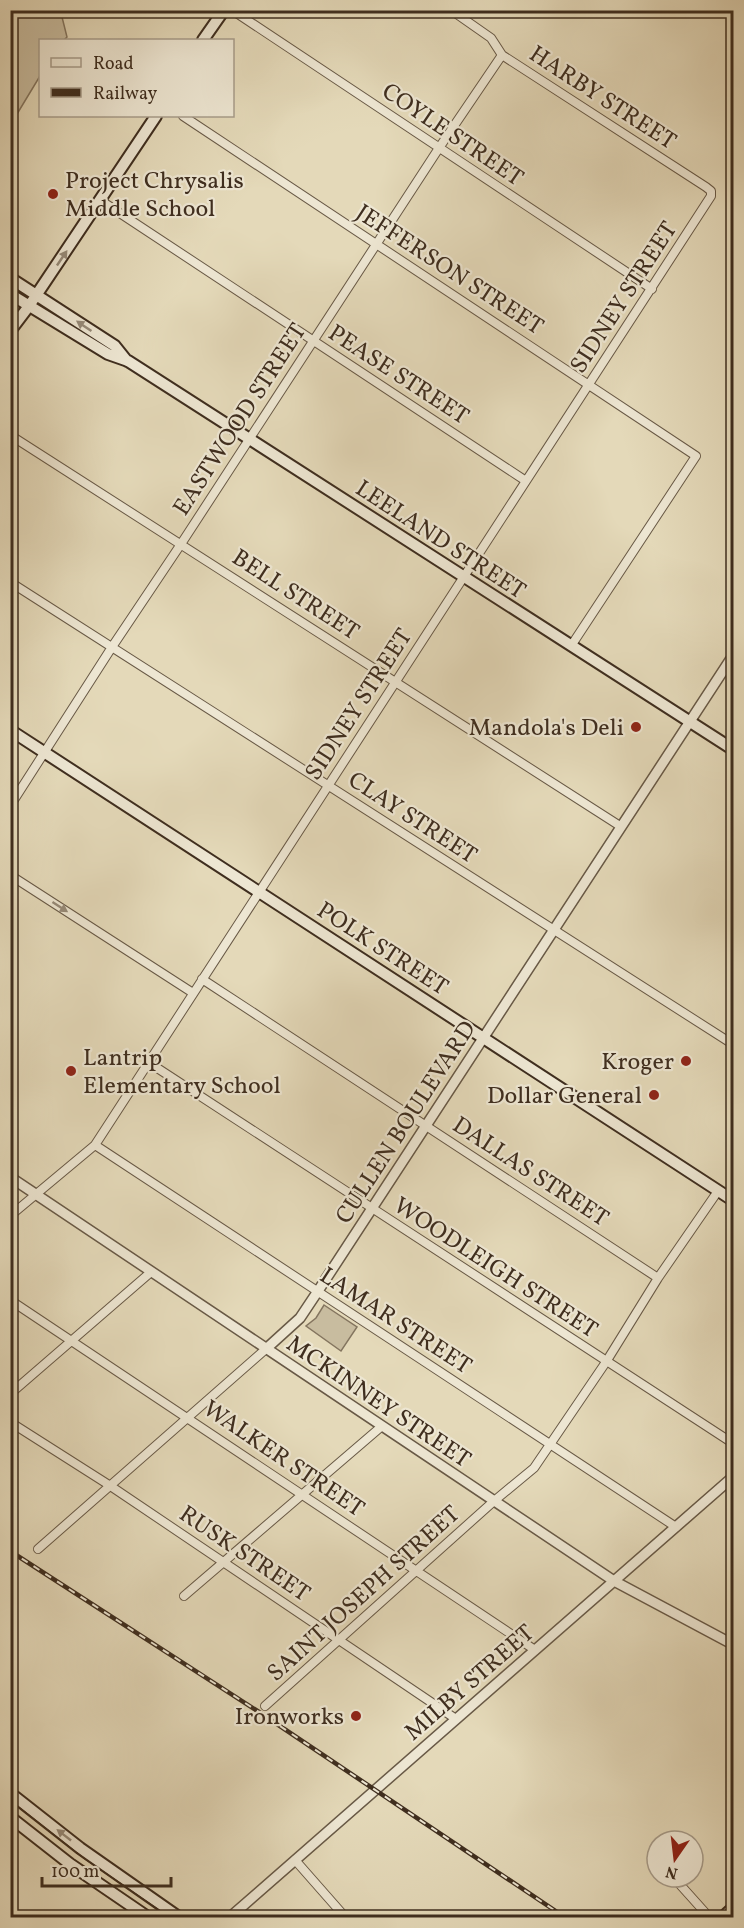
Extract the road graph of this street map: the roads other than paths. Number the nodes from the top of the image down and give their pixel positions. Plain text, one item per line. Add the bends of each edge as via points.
1 (224, 10) edge
2 (232, 10) edge
3 (451, 10) edge
4 (205, 39) edge
5 (502, 55) junction
6 (155, 117) edge
7 (185, 117) edge
8 (439, 148) junction
9 (711, 191) joint
10 (100, 200) junction
11 (376, 244) junction
12 (10, 278) edge
13 (652, 289) junction
14 (10, 294) edge
15 (37, 295) junction
16 (29, 306) junction
17 (10, 331) edge
18 (313, 341) junction
19 (128, 361) junction
20 (589, 384) junction
21 (10, 435) edge
22 (249, 440) junction
23 (526, 481) junction
24 (182, 544) junction
25 (463, 578) junction
26 (10, 582) edge
27 (112, 646) junction
28 (571, 646) junction
29 (734, 654) edge
30 (397, 682) junction
31 (689, 720) junction
32 (10, 730) edge
33 (734, 750) edge
34 (45, 753) junction
35 (329, 786) junction
36 (10, 806) edge
37 (620, 826) junction
38 (10, 875) edge
39 (259, 892) junction
40 (553, 931) junction
41 (202, 979) junction
42 (193, 993) junction
43 (483, 1038) junction
44 (734, 1045) edge
45 (148, 1062) junction
46 (426, 1126) junction
47 (95, 1145) junction
48 (10, 1177) edge
49 (718, 1191) junction
50 (36, 1194) junction
51 (734, 1201) edge
52 (371, 1210) junction
53 (10, 1216) edge
54 (151, 1272) junction
55 (658, 1278) junction
56 (318, 1292) junction
57 (10, 1300) edge
58 (71, 1340) junction
59 (267, 1348) junction
60 (606, 1362) junction
61 (10, 1394) edge
62 (187, 1417) junction
63 (10, 1422) edge
64 (382, 1426) junction
65 (734, 1444) edge
66 (550, 1445) junction
67 (734, 1476) edge
68 (109, 1485) junction
69 (302, 1494) junction
70 (494, 1501) junction
71 (676, 1527) junction
72 (38, 1549) dead end
73 (224, 1562) junction
74 (417, 1570) junction
75 (614, 1581) junction
76 (184, 1596) dead end
77 (339, 1640) junction
78 (734, 1645) edge
79 (535, 1650) junction
80 (265, 1706) dead end
81 (456, 1719) junction
82 (10, 1793) edge
83 (10, 1817) edge
84 (295, 1860) junction
85 (684, 1889) edge
86 (734, 1907) edge
87 (149, 1917) edge
88 (180, 1917) edge
89 (230, 1917) edge
90 (346, 1917) edge
91 (710, 1917) edge
92 (722, 1917) edge

1 - 4 main road
2 - 8 street, COYLE STREET
3 - 5 street, HARBY STREET via 491,38
5 - 8 street, EASTWOOD STREET
5 - 9 street, HARBY STREET
6 - 10 main road
7 - 11 street, JEFFERSON STREET
8 - 11 street, EASTWOOD STREET
8 - 13 street, COYLE STREET
9 - 13 street, SIDNEY STREET
15 -> 10 main road
10 - 18 street, PEASE STREET
11 - 18 street, EASTWOOD STREET
11 - 20 street, JEFFERSON STREET
12 - 15 main road, LEELAND STREET
13 - 20 street, SIDNEY STREET
14 - 16 main road, LEELAND STREET
15 - 16 main road
19 -> 15 main road, LEELAND STREET via 115,346
16 - 17 main road
16 - 19 main road, LEELAND STREET via 108,354
18 - 22 street, EASTWOOD STREET
18 - 23 street, PEASE STREET
19 - 22 main road, LEELAND STREET
20 - 23 street, SIDNEY STREET
20 - 28 street, JEFFERSON STREET via 696,456
21 - 24 street, BELL STREET
22 - 24 street, EASTWOOD STREET
22 - 25 main road, LEELAND STREET
23 - 25 street, SIDNEY STREET
24 - 27 street, EASTWOOD STREET
24 - 30 street, BELL STREET
25 - 28 main road, LEELAND STREET
25 - 30 street, SIDNEY STREET
26 - 27 street, CLAY STREET
27 - 34 street, EASTWOOD STREET
27 - 35 street, CLAY STREET
28 - 31 main road, LEELAND STREET
29 - 31 street, CULLEN BOULEVARD
30 - 35 street, SIDNEY STREET
30 - 37 street, BELL STREET
31 - 33 main road, LEELAND STREET
31 - 37 street, CULLEN BOULEVARD
32 - 34 main road, POLK STREET
34 - 36 street, EASTWOOD STREET
34 - 39 main road, POLK STREET
35 - 39 street, SIDNEY STREET
35 - 40 street, CLAY STREET
37 - 40 street, CULLEN BOULEVARD
38 -> 42 street
39 - 41 street, SIDNEY STREET
39 - 43 main road, POLK STREET
40 - 43 street, CULLEN BOULEVARD
40 - 44 street, CLAY STREET
41 - 42 street, SIDNEY STREET
41 - 46 street, DALLAS STREET
42 - 45 street, SIDNEY STREET
43 - 46 street, CULLEN BOULEVARD
43 - 49 main road, POLK STREET
45 - 47 street, SIDNEY STREET
45 - 52 street, WOODLEIGH STREET
46 - 52 street, CULLEN BOULEVARD
46 - 55 street, DALLAS STREET
47 - 50 street, SIDNEY STREET
47 - 56 street, LAMAR STREET
48 - 50 street, MCKINNEY STREET
49 - 51 main road, POLK STREET
49 - 55 street, SAINT JOSEPH STREET
50 - 53 street, SIDNEY STREET
50 - 54 street, MCKINNEY STREET
52 - 56 street, CULLEN BOULEVARD
52 - 60 street, WOODLEIGH STREET
54 - 58 street
54 - 59 street, MCKINNEY STREET
55 - 60 street, SAINT JOSEPH STREET
56 - 59 street, CULLEN BOULEVARD via 300,1318
56 - 66 street, LAMAR STREET
57 - 58 street, WALKER STREET
58 - 61 street
58 - 62 street, WALKER STREET
59 - 62 street, CULLEN BOULEVARD
59 - 64 street, MCKINNEY STREET
60 - 65 street, WOODLEIGH STREET
60 - 66 street, SAINT JOSEPH STREET
62 - 68 street, CULLEN BOULEVARD
62 - 69 street, WALKER STREET
63 - 68 street, RUSK STREET
64 - 69 street
64 - 70 street, MCKINNEY STREET
66 - 70 street, SAINT JOSEPH STREET via 534,1468
66 - 71 street, LAMAR STREET
67 - 71 street, MILBY STREET
68 - 72 street, CULLEN BOULEVARD
68 - 73 street, RUSK STREET
69 - 73 street
69 - 74 street, WALKER STREET
70 - 74 street, SAINT JOSEPH STREET
70 - 75 street, MCKINNEY STREET
71 - 75 street, MILBY STREET
73 - 76 street
73 - 77 street, RUSK STREET
74 - 77 street, SAINT JOSEPH STREET
74 - 79 street, WALKER STREET
75 - 78 street, MCKINNEY STREET
75 - 79 street, MILBY STREET
77 - 80 street, SAINT JOSEPH STREET
77 - 81 street, RUSK STREET
79 - 81 street, MILBY STREET
81 - 84 street, MILBY STREET
88 -> 82 main road via 80,1848
83 - 87 main road via 70,1864
84 - 89 street, MILBY STREET
84 - 90 street
85 - 91 street
86 - 92 main road

